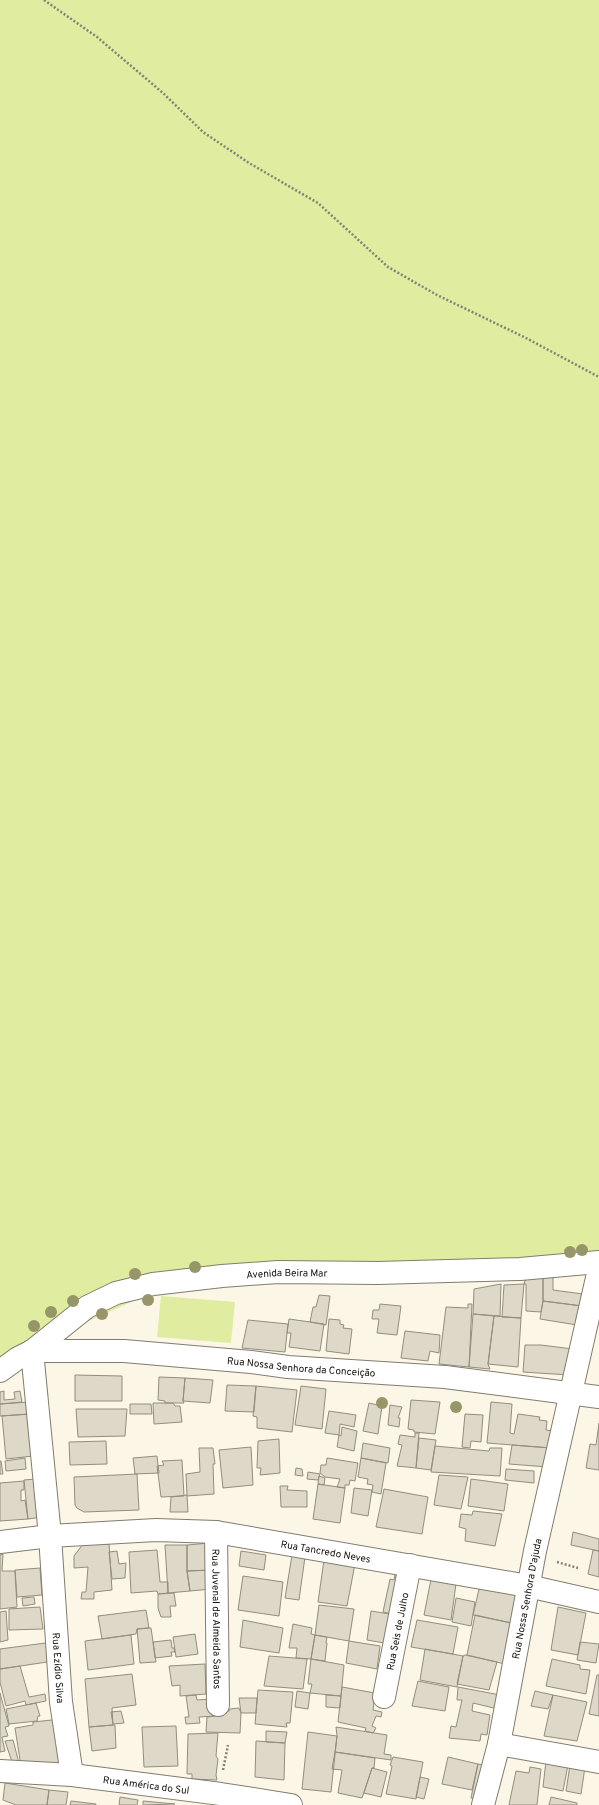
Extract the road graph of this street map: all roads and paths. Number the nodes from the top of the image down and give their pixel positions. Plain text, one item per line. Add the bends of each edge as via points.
1 (44, 0) edge
2 (599, 377) edge
3 (599, 1262) edge
4 (599, 1269) edge
5 (32, 1351) junction
6 (0, 1371) edge
7 (571, 1393) junction
8 (599, 1397) edge
9 (216, 1532) junction
10 (50, 1536) junction
11 (0, 1542) edge
12 (410, 1565) junction
13 (528, 1586) junction
14 (599, 1602) edge
15 (384, 1697) dead end
16 (218, 1705) dead end
17 (499, 1744) junction
18 (599, 1762) edge
19 (0, 1771) edge
20 (72, 1774) junction
21 (291, 1805) edge
22 (483, 1805) edge

1 - 2 path via 97,37 163,93 203,132 249,163 318,203 388,267 437,295
3 - 5 street, Avenida Beira Mar via 520,1269 402,1273 278,1272 153,1284 116,1293 86,1307
4 - 7 street
5 - 6 street, Avenida Beira Mar
5 - 7 street, Rua Nossa Senhora da Conceição via 132,1352 288,1367 445,1377
5 - 10 street
7 - 8 street, Rua Nossa Senhora da Conceição
7 - 13 street, Rua Nossa Senhora D'ajuda
9 - 10 street, Rua Tancredo Neves via 156,1530
9 - 12 street, Rua Tancredo Neves
9 - 16 street, Rua Juvenal de Almeida Santos
10 - 11 street, Rua Tancredo Neves
10 - 20 street, Rua Ezídio Silva via 61,1702
12 - 13 street, Rua Tancredo Neves
12 - 15 street, Rua Seis de Julho
13 - 14 street, Rua Tancredo Neves
13 - 17 street, Rua Nossa Senhora D'ajuda
17 - 18 street
17 - 22 street, Rua Nossa Senhora D'ajuda
19 - 20 street, Rua América do Sul
20 - 21 street, Rua América do Sul

